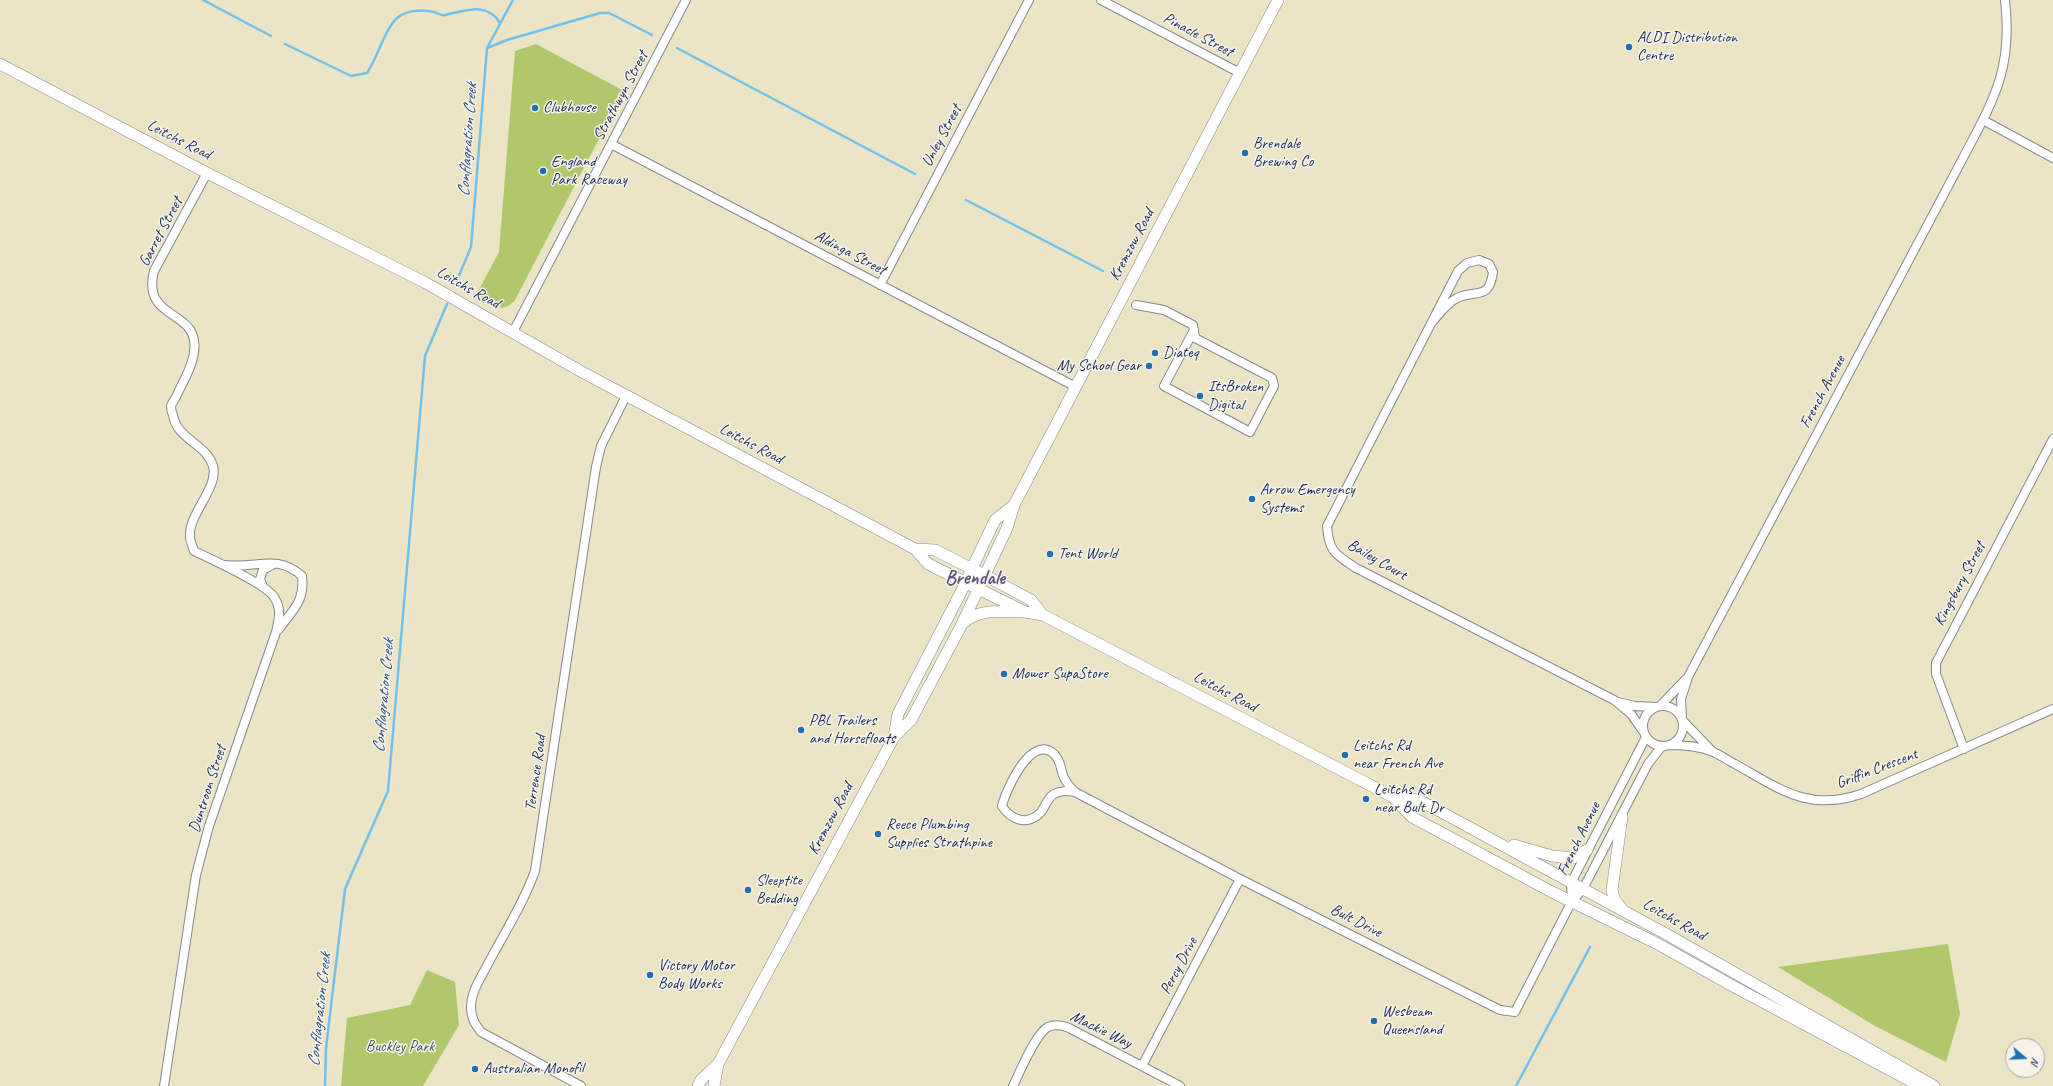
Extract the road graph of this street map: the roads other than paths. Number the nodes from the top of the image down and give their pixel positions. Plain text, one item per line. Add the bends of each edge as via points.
1 (686, 0) edge
2 (1028, 0) edge
3 (1101, 0) edge
4 (1278, 0) edge
5 (2005, 0) edge
6 (0, 64) edge
7 (1240, 73) junction
8 (1983, 120) junction
9 (611, 144) junction
10 (2053, 158) edge
11 (207, 172) junction
12 (880, 285) junction
13 (1136, 305) dead end
14 (1432, 322) junction
15 (1194, 330) junction
16 (513, 332) junction
17 (1076, 387) junction
18 (626, 396) junction
19 (2053, 439) edge
20 (1014, 505) junction
21 (915, 549) junction
22 (194, 551) joint
23 (277, 562) junction
24 (219, 564) junction
25 (972, 569) junction
26 (984, 575) junction
27 (965, 582) junction
28 (262, 587) junction
29 (978, 588) junction
30 (1025, 612) junction
31 (1043, 615) junction
32 (961, 626) junction
33 (276, 632) junction
34 (1688, 677) junction
35 (1614, 700) junction
36 (1658, 706) junction
37 (2053, 710) edge
38 (1683, 720) junction
39 (1644, 734) junction
40 (894, 737) junction
41 (1666, 746) junction
42 (1964, 749) junction
43 (1712, 751) junction
44 (1076, 792) junction
45 (1393, 797) junction
46 (1622, 817) junction
47 (1469, 828) junction
48 (1587, 850) junction
49 (1240, 879) junction
50 (1571, 883) junction
51 (1584, 889) junction
52 (1572, 901) junction
53 (1623, 911) junction
54 (718, 1064) junction
55 (1142, 1066) junction
56 (1916, 1083) edge
57 (164, 1086) edge
58 (581, 1086) edge
59 (698, 1086) edge
60 (714, 1086) edge
61 (1013, 1086) edge
62 (1180, 1086) edge
63 (1934, 1086) edge

1 - 9 street, Strathwyn Street
2 - 12 street, Unley Street
3 - 7 street, Pinacle Street
4 - 7 street, Kremzow Road
5 - 8 street, French Avenue via 2008,27 2003,73
6 - 11 street, Leitchs Road
7 - 17 street, Kremzow Road
8 - 10 street
8 - 34 street, French Avenue
9 - 12 street, Aldinga Street
9 - 16 street, Strathwyn Street
11 - 16 street, Leitchs Road via 426,283
11 - 22 street, Garret Street via 151,281 152,291 164,310 190,329 194,341 192,362 171,407 174,424 182,435 209,457 213,467 213,478 191,525 190,538
12 - 17 street, Aldinga Street
13 - 15 street via 1164,310 1192,325
14 - 14 street, Bailey Court via 1458,271 1467,263 1479,260 1489,264 1493,272 1491,285 1484,292 1458,298 1447,305
14 - 35 street, Bailey Court via 1327,526 1328,543 1339,557 1356,568
15 - 15 street via 1195,338 1272,378 1274,386 1250,432 1164,386
16 - 18 street, Leitchs Road
17 - 20 street, Kremzow Road
18 - 21 street, Leitchs Road
18 - 58 street, Terrence Road via 606,434 598,456 535,871 476,986 471,1007 475,1025 481,1032
19 - 42 street, Kingsbury Street via 1936,663 1936,674
20 - 25 street, Kremzow Road via 995,520
20 - 26 street, Kremzow Road via 1007,528
21 - 25 street, Leitchs Road via 935,550
21 - 27 street, Leitchs Road via 928,564
22 - 24 street, Duntroon Street
23 - 24 street via 239,567
23 - 28 street via 264,570 260,579
23 - 33 street via 292,568 302,576 303,589 300,602
24 - 28 street, Duntroon Street
25 - 26 street, Leitchs Road
25 - 27 street, Kremzow Road
26 - 29 street, Kremzow Road
26 - 31 street, Leitchs Road via 1031,600
27 - 29 street, Leitchs Road
27 - 40 street, Kremzow Road via 898,714
28 - 33 street, Duntroon Street via 274,596 280,613
29 - 30 street, Leitchs Road
29 - 32 street, Kremzow Road
30 - 31 street, Leitchs Road
30 - 32 street via 987,612 970,617
31 - 45 street, Leitchs Road
32 - 40 street, Kremzow Road via 911,720
33 - 57 street, Duntroon Street via 210,826 196,875
34 - 36 street, French Avenue
34 - 38 street, French Avenue via 1681,699
35 - 36 street, Bailey Court via 1635,706
35 - 39 street, Bailey Court via 1631,714
36 - 38 street via 1674,708
36 - 39 street via 1650,710 1643,720
37 - 42 street, Griffin Crescent
38 - 41 street via 1679,738
38 - 43 street, Griffin Crescent
39 - 41 street via 1656,745
39 - 48 street, French Avenue
40 - 54 street, Kremzow Road
41 - 43 street, Griffin Crescent via 1684,745
41 - 46 street, French Avenue via 1648,764
42 - 43 street, Griffin Crescent via 1861,794 1826,802 1798,797 1783,791
44 - 44 street, Bult Drive via 1064,790 1054,794 1040,814 1031,819 1018,820 1008,815 1002,806 1005,795 1026,758 1035,751 1042,750 1053,754 1060,762 1066,783
44 - 49 street, Bult Drive
45 - 47 street, Leitchs Road via 1419,800
45 - 52 street, Leitchs Road via 1412,816
46 - 51 street, French Avenue
46 - 53 street via 1612,890 1614,899
47 - 48 street via 1526,850 1552,856 1572,858
47 - 50 street, Leitchs Road
48 - 50 street, French Avenue
49 - 52 street, Bult Drive via 1500,1010 1515,1012
49 - 55 street, Percy Drive
50 - 51 street, Leitchs Road
50 - 52 street, French Avenue
51 - 52 street, French Avenue
51 - 53 street, Leitchs Road
52 - 56 street, Leitchs Road via 1658,944
53 - 56 street, Leitchs Road
54 - 59 street, Kremzow Road
54 - 60 street, Kremzow Road
55 - 61 street, Mackie Way via 1069,1028 1053,1026 1040,1035
55 - 62 street, Mackie Way
56 - 63 street, Leitchs Road

